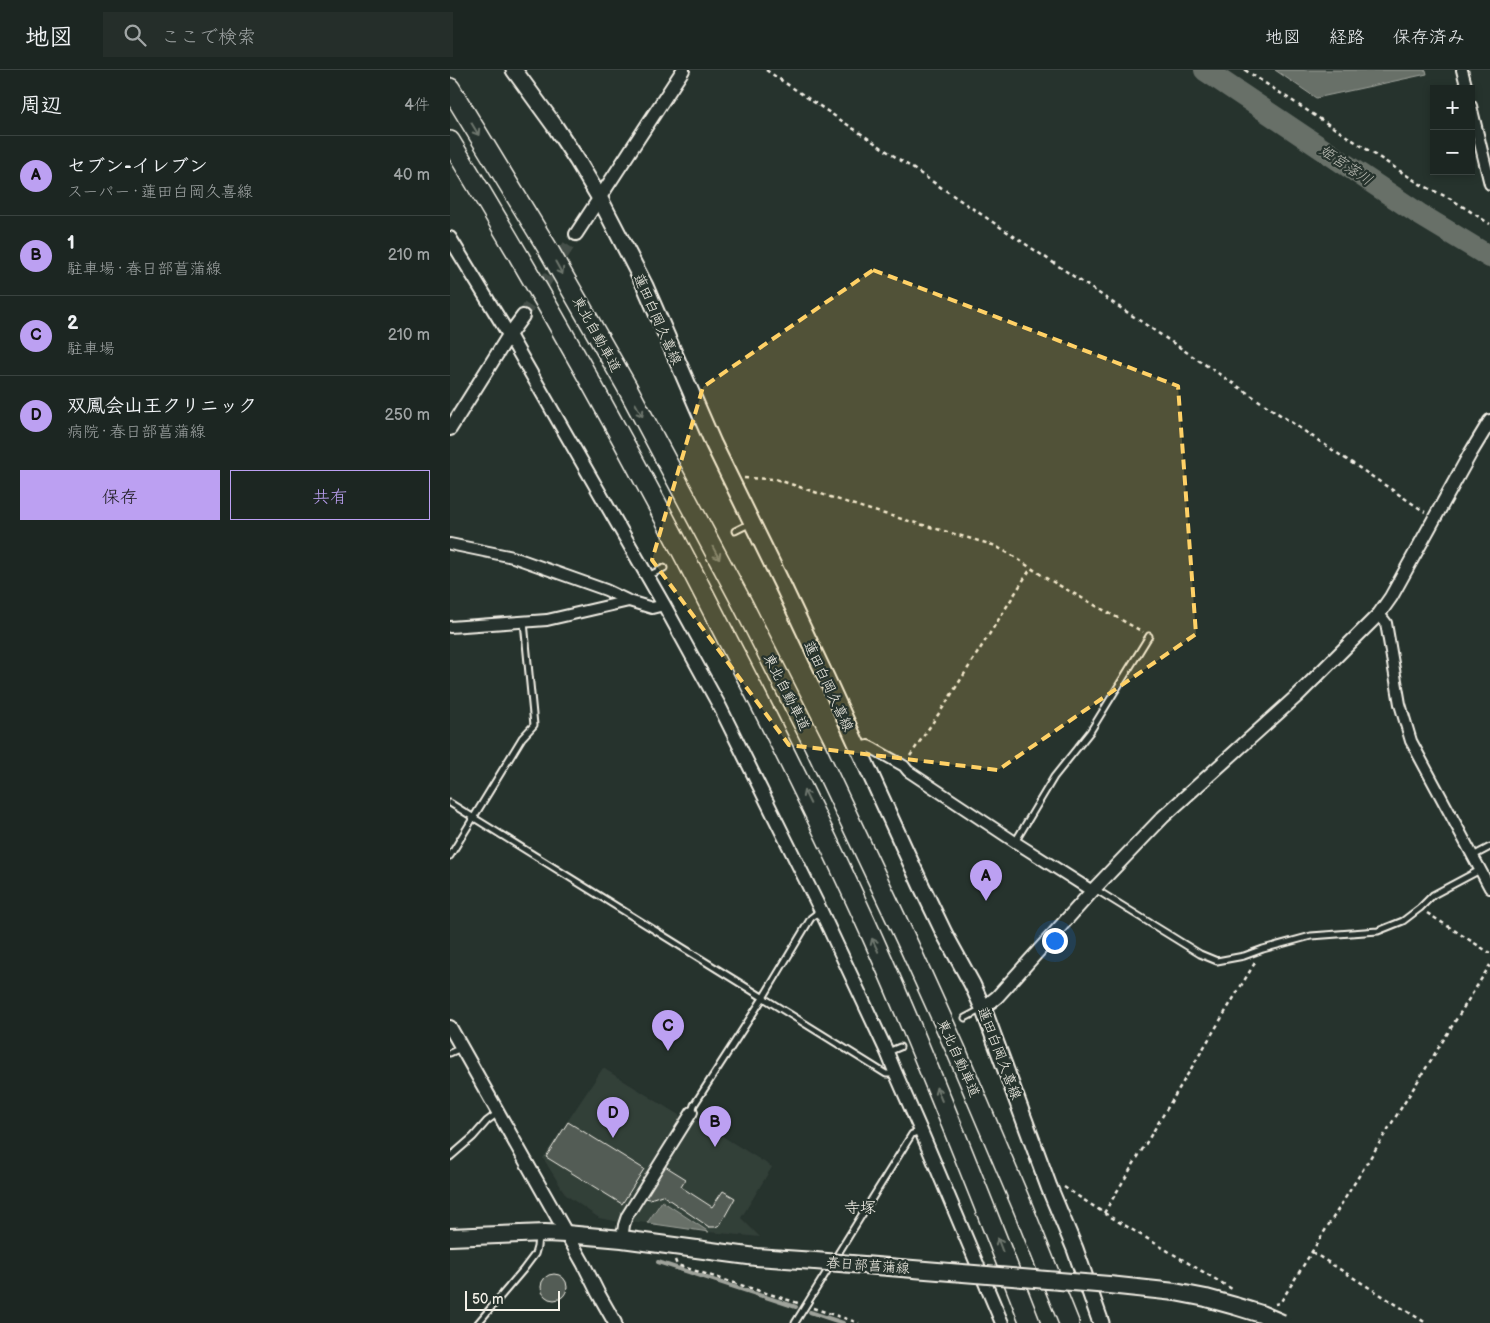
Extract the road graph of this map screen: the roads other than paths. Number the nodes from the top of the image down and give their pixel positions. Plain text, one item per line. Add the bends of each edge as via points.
1 (514, 70) edge
2 (683, 70) edge
3 (1462, 70) edge
4 (1466, 85) edge
5 (450, 88) edge
6 (1475, 122) edge
7 (450, 141) edge
8 (1490, 184) edge
9 (599, 197) junction
10 (576, 234) tunnel mouth
11 (450, 238) edge
12 (523, 316) tunnel mouth
13 (509, 335) junction
14 (1490, 421) edge
15 (450, 428) edge
16 (752, 523) junction
17 (735, 531) dead end
18 (450, 544) edge
19 (664, 568) dead end
20 (648, 576) junction
21 (629, 601) junction
22 (664, 605) junction
23 (1379, 614) junction
24 (524, 621) junction
25 (450, 627) edge
26 (1149, 636) road end
27 (858, 748) junction
28 (450, 803) edge
29 (474, 818) junction
30 (1015, 842) junction
31 (1490, 847) edge
32 (450, 856) edge
33 (1474, 856) junction
34 (1481, 869) junction
35 (1490, 888) edge
36 (1093, 890) junction
37 (821, 911) junction
38 (763, 998) junction
39 (983, 1008) junction
40 (964, 1018) dead end
41 (450, 1027) edge
42 (900, 1046) dead end
43 (462, 1047) junction
44 (887, 1052) junction
45 (450, 1053) edge
46 (896, 1074) junction
47 (499, 1112) junction
48 (692, 1112) joint
49 (921, 1131) junction
50 (450, 1157) edge
51 (538, 1234) junction
52 (566, 1234) junction
53 (450, 1237) edge
54 (622, 1239) junction
55 (478, 1323) edge
56 (615, 1323) edge
57 (795, 1323) edge
58 (1002, 1323) edge
59 (1030, 1323) edge
60 (1069, 1323) edge
61 (1101, 1323) edge
62 (1282, 1323) edge

1 - 9 main road, 蓮田白岡久喜線 via 554,125
2 - 9 street
3 - 4 street
5 -> 60 highway, 東北自動車道 via 627,387 793,705 956,1050
6 - 8 street
59 -> 7 highway, 東北自動車道 via 882,959 760,701 680,546 566,339
9 - 10 street
9 - 16 main road, 蓮田白岡久喜線 via 645,286 684,379
11 - 13 street
12 - 13 street
13 - 15 street
13 - 20 street
14 - 23 street
16 - 17 lane
16 - 27 main road, 蓮田白岡久喜線
18 - 21 street via 513,557
19 - 20 lane
20 - 22 street
21 - 22 street via 652,608
21 - 24 street via 547,620
22 - 37 street via 720,707
23 - 33 street via 1386,623 1400,704 1411,741
23 - 36 street via 1298,695 1162,817
24 - 25 street
24 - 29 lane via 534,725 522,738
26 - 30 lane via 1090,732 1054,777
27 - 30 street via 868,746 904,766
27 - 39 main road, 蓮田白岡久喜線 via 920,885
28 - 29 lane
29 - 32 lane
29 - 38 lane
30 - 36 street
31 - 33 lane
33 - 34 street
34 - 35 street
34 - 36 lane via 1433,896 1403,921 1378,931 1312,936 1217,961
36 - 39 street via 997,997
37 - 38 lane via 811,918
37 - 44 street
38 - 46 lane via 886,1074
38 - 48 lane
39 - 40 lane
39 - 61 main road, 蓮田白岡久喜線
41 - 43 street
42 - 44 lane
43 - 45 lane
43 - 47 street
44 - 46 street
46 - 49 street
47 - 50 lane
47 - 52 street
48 - 54 street via 627,1216
49 - 57 lane via 912,1134
49 - 58 street
51 - 52 main road, 春日部菖蒲線
51 - 53 main road, 春日部菖蒲線
51 - 55 lane via 535,1254
52 - 54 main road, 春日部菖蒲線
52 - 56 street
54 - 62 main road, 春日部菖蒲線, bridge via 756,1257 1175,1292 1235,1306

